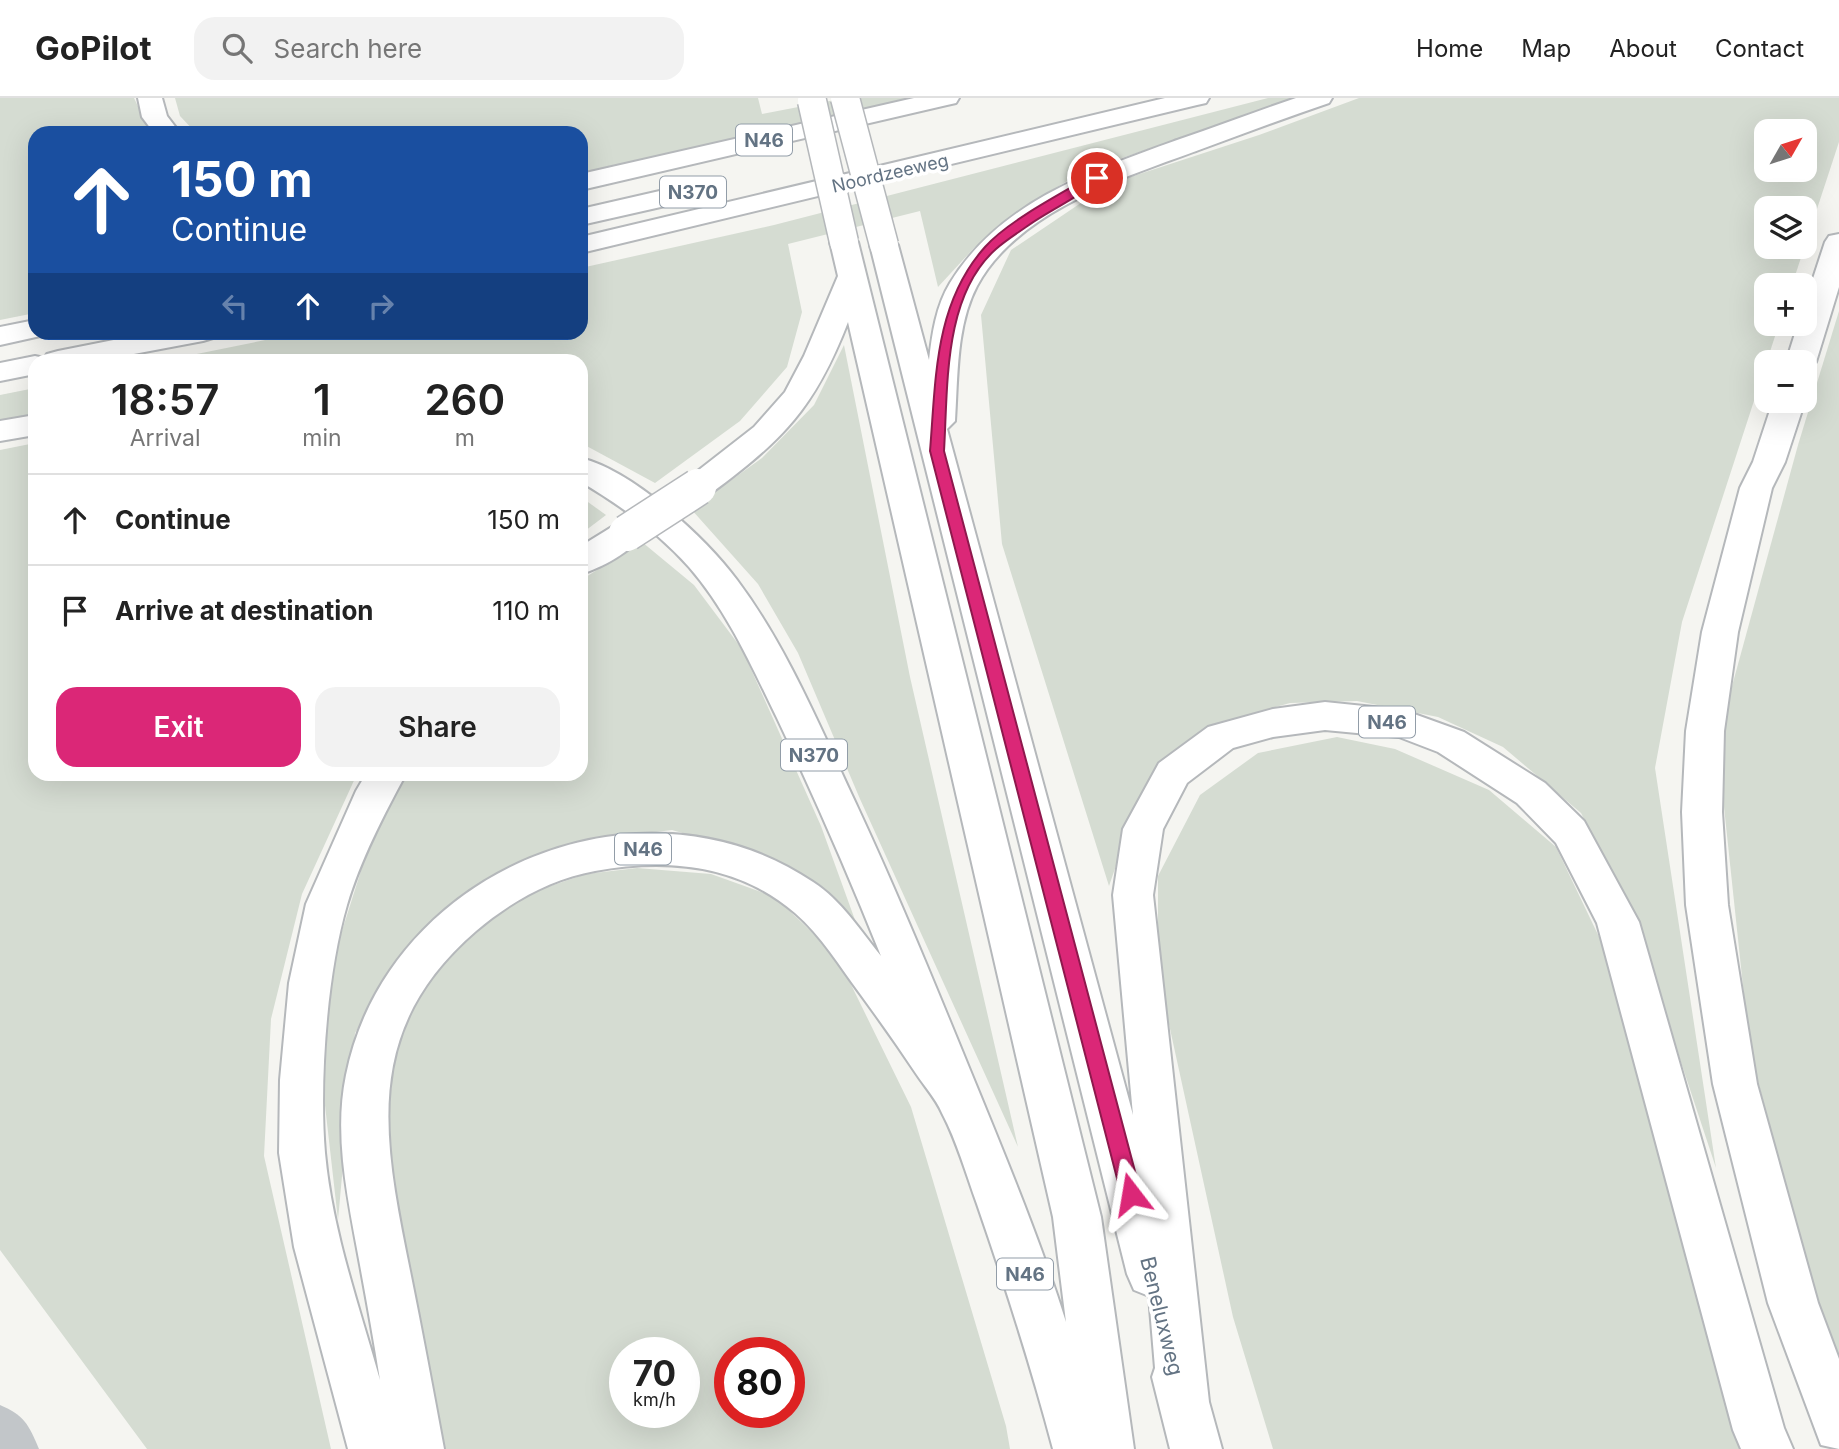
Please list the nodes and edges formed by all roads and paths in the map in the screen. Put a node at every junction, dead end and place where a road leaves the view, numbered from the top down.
1 (150, 98) edge
2 (845, 98) edge
3 (947, 98) edge
4 (1197, 98) edge
5 (1320, 98) edge
6 (812, 100) edge
7 (162, 126) edge
8 (888, 146) dead end
9 (768, 174) dead end
10 (588, 180) edge
11 (694, 191) dead end
12 (588, 215) edge
13 (1839, 242) edge
14 (588, 243) edge
15 (849, 267) junction
16 (28, 330) edge
17 (0, 336) edge
18 (161, 340) edge
19 (1805, 350) edge
20 (89, 354) edge
21 (28, 366) edge
22 (0, 372) edge
23 (1785, 413) edge
24 (28, 426) edge
25 (0, 431) edge
26 (937, 451) junction
27 (588, 473) edge
28 (588, 557) edge
29 (382, 781) edge
30 (961, 1102) junction
31 (1184, 1401) junction
32 (1839, 1427) edge
33 (0, 1431) edge
34 (13, 1449) edge
35 (374, 1449) edge
36 (418, 1449) edge
37 (1079, 1449) edge
38 (1108, 1449) edge
39 (1196, 1449) edge
40 (1767, 1449) edge

1 - 7 highway
2 - 26 highway, N46, bridge
3 - 10 highway, N46
4 - 14 highway, Noordzeeweg / N370
5 - 26 highway, N46
6 - 15 highway, N46, bridge
8 - 9 highway, Noordzeeweg
11 - 12 highway, N370
13 - 19 highway
15 - 28 highway, bridge
15 - 38 highway, N46
16 - 17 highway
18 - 20 highway
21 - 22 highway
23 - 32 highway
24 - 25 highway
26 - 31 highway, Beneluxweg / N46
27 - 30 highway, N370
29 - 35 highway
30 - 36 highway, N46
30 - 37 highway, N46
31 - 39 highway, Beneluxweg / N46
31 - 40 highway, N46
33 - 34 street

